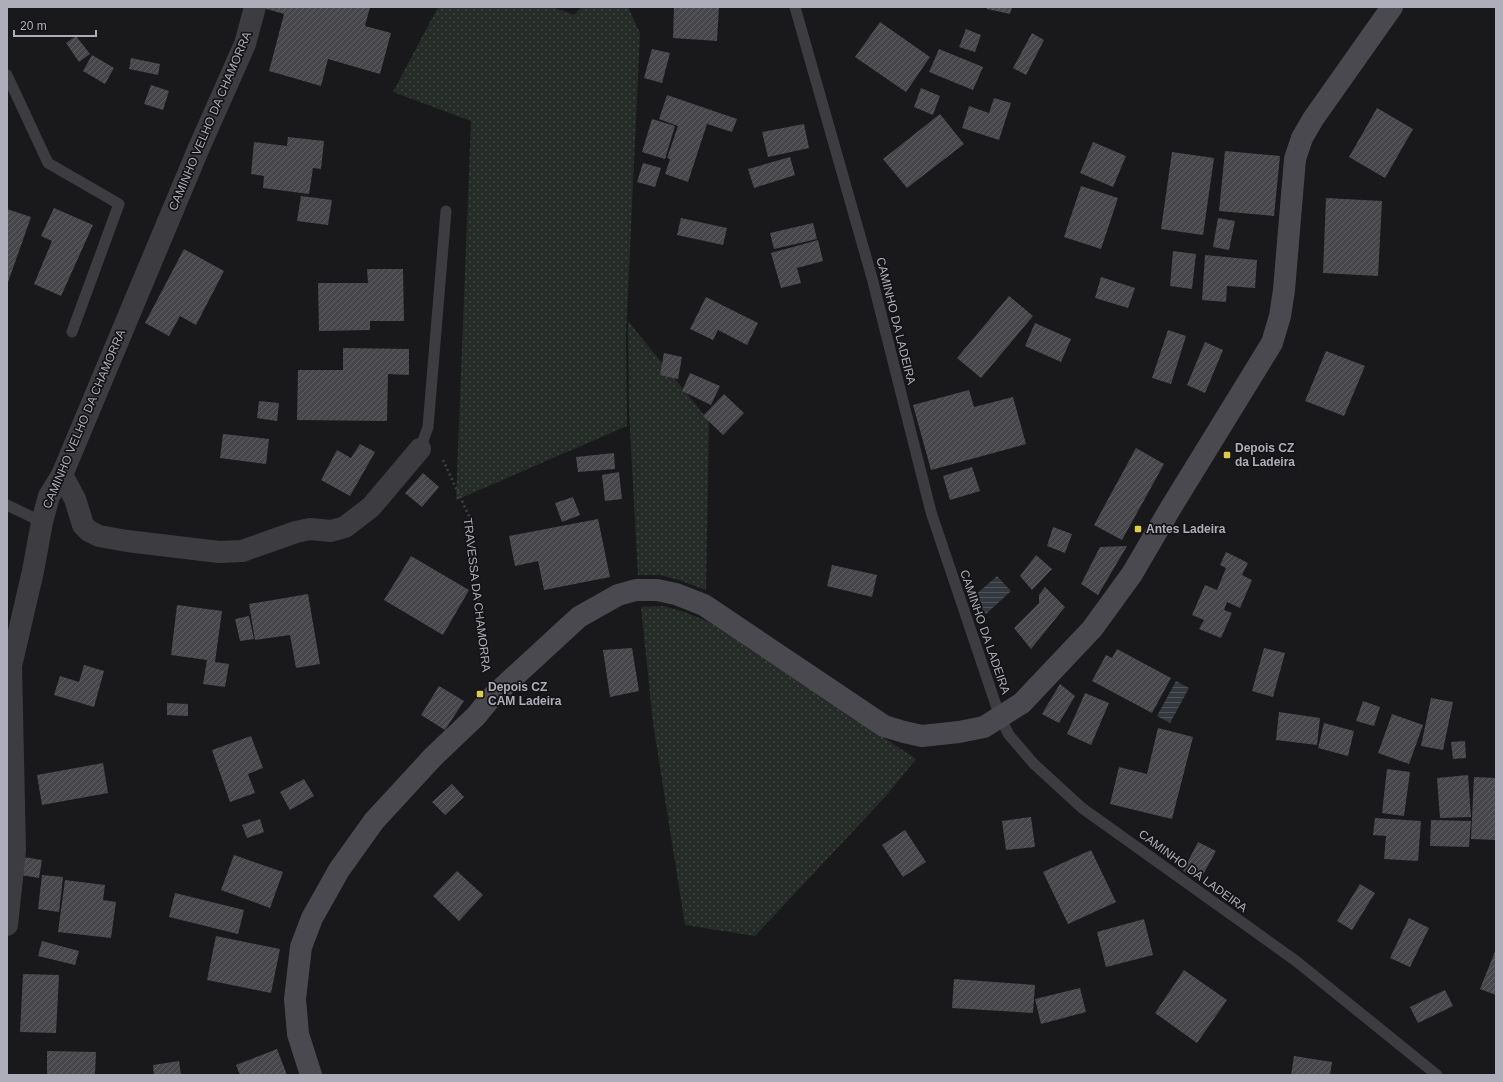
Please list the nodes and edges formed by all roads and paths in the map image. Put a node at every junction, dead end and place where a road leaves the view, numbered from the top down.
1 (255, 7) edge
2 (794, 7) edge
3 (1392, 7) edge
4 (7, 75) edge
5 (446, 211) dead end
6 (72, 332) dead end
7 (428, 426) junction
8 (420, 449) joint
9 (62, 475) junction
10 (7, 505) edge
11 (42, 522) junction
12 (490, 699) junction
13 (1000, 717) junction
14 (7, 925) edge
15 (310, 1075) edge
16 (1437, 1075) edge

1 - 9 street, CAMINHO VELHO DA CHAMORRA
2 - 13 lane, CAMINHO DA LADEIRA
3 - 13 main road
4 - 6 lane
5 - 7 lane
7 - 8 lane
7 - 12 path, TRAVESSA DA CHAMORRA
8 - 9 street
9 - 11 street, CAMINHO VELHO DA CHAMORRA
10 - 11 lane
11 - 14 street, CAMINHO VELHO DA CHAMORRA
12 - 13 main road
12 - 15 main road
13 - 16 lane, CAMINHO DA LADEIRA

